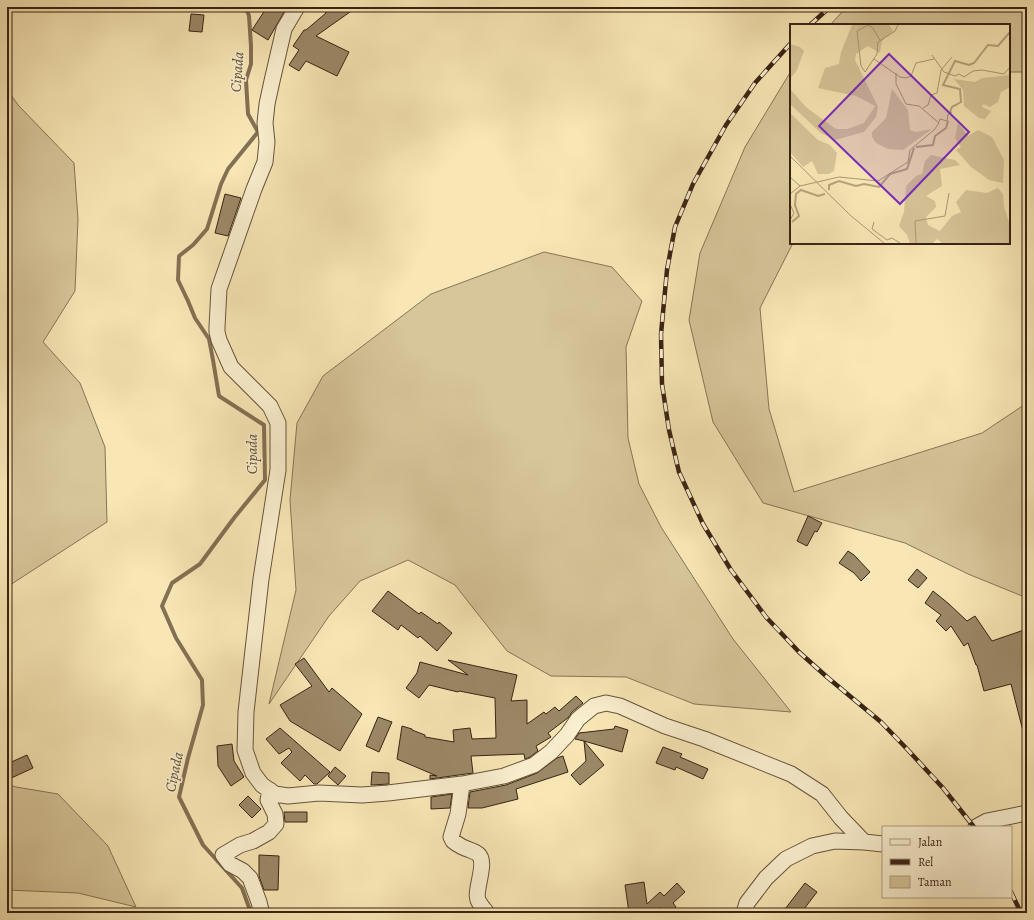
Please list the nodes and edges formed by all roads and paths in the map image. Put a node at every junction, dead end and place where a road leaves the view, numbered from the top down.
1 (297, 7) edge
2 (462, 784) junction
3 (270, 790) junction
4 (1027, 813) edge
5 (978, 826) edge
6 (864, 842) junction
7 (882, 844) edge
8 (259, 912) edge
9 (488, 913) edge
10 (744, 913) edge

1 - 3 street
2 - 3 street
2 - 6 street
2 - 9 street
3 - 8 street
4 - 5 street
6 - 7 street
6 - 10 street

